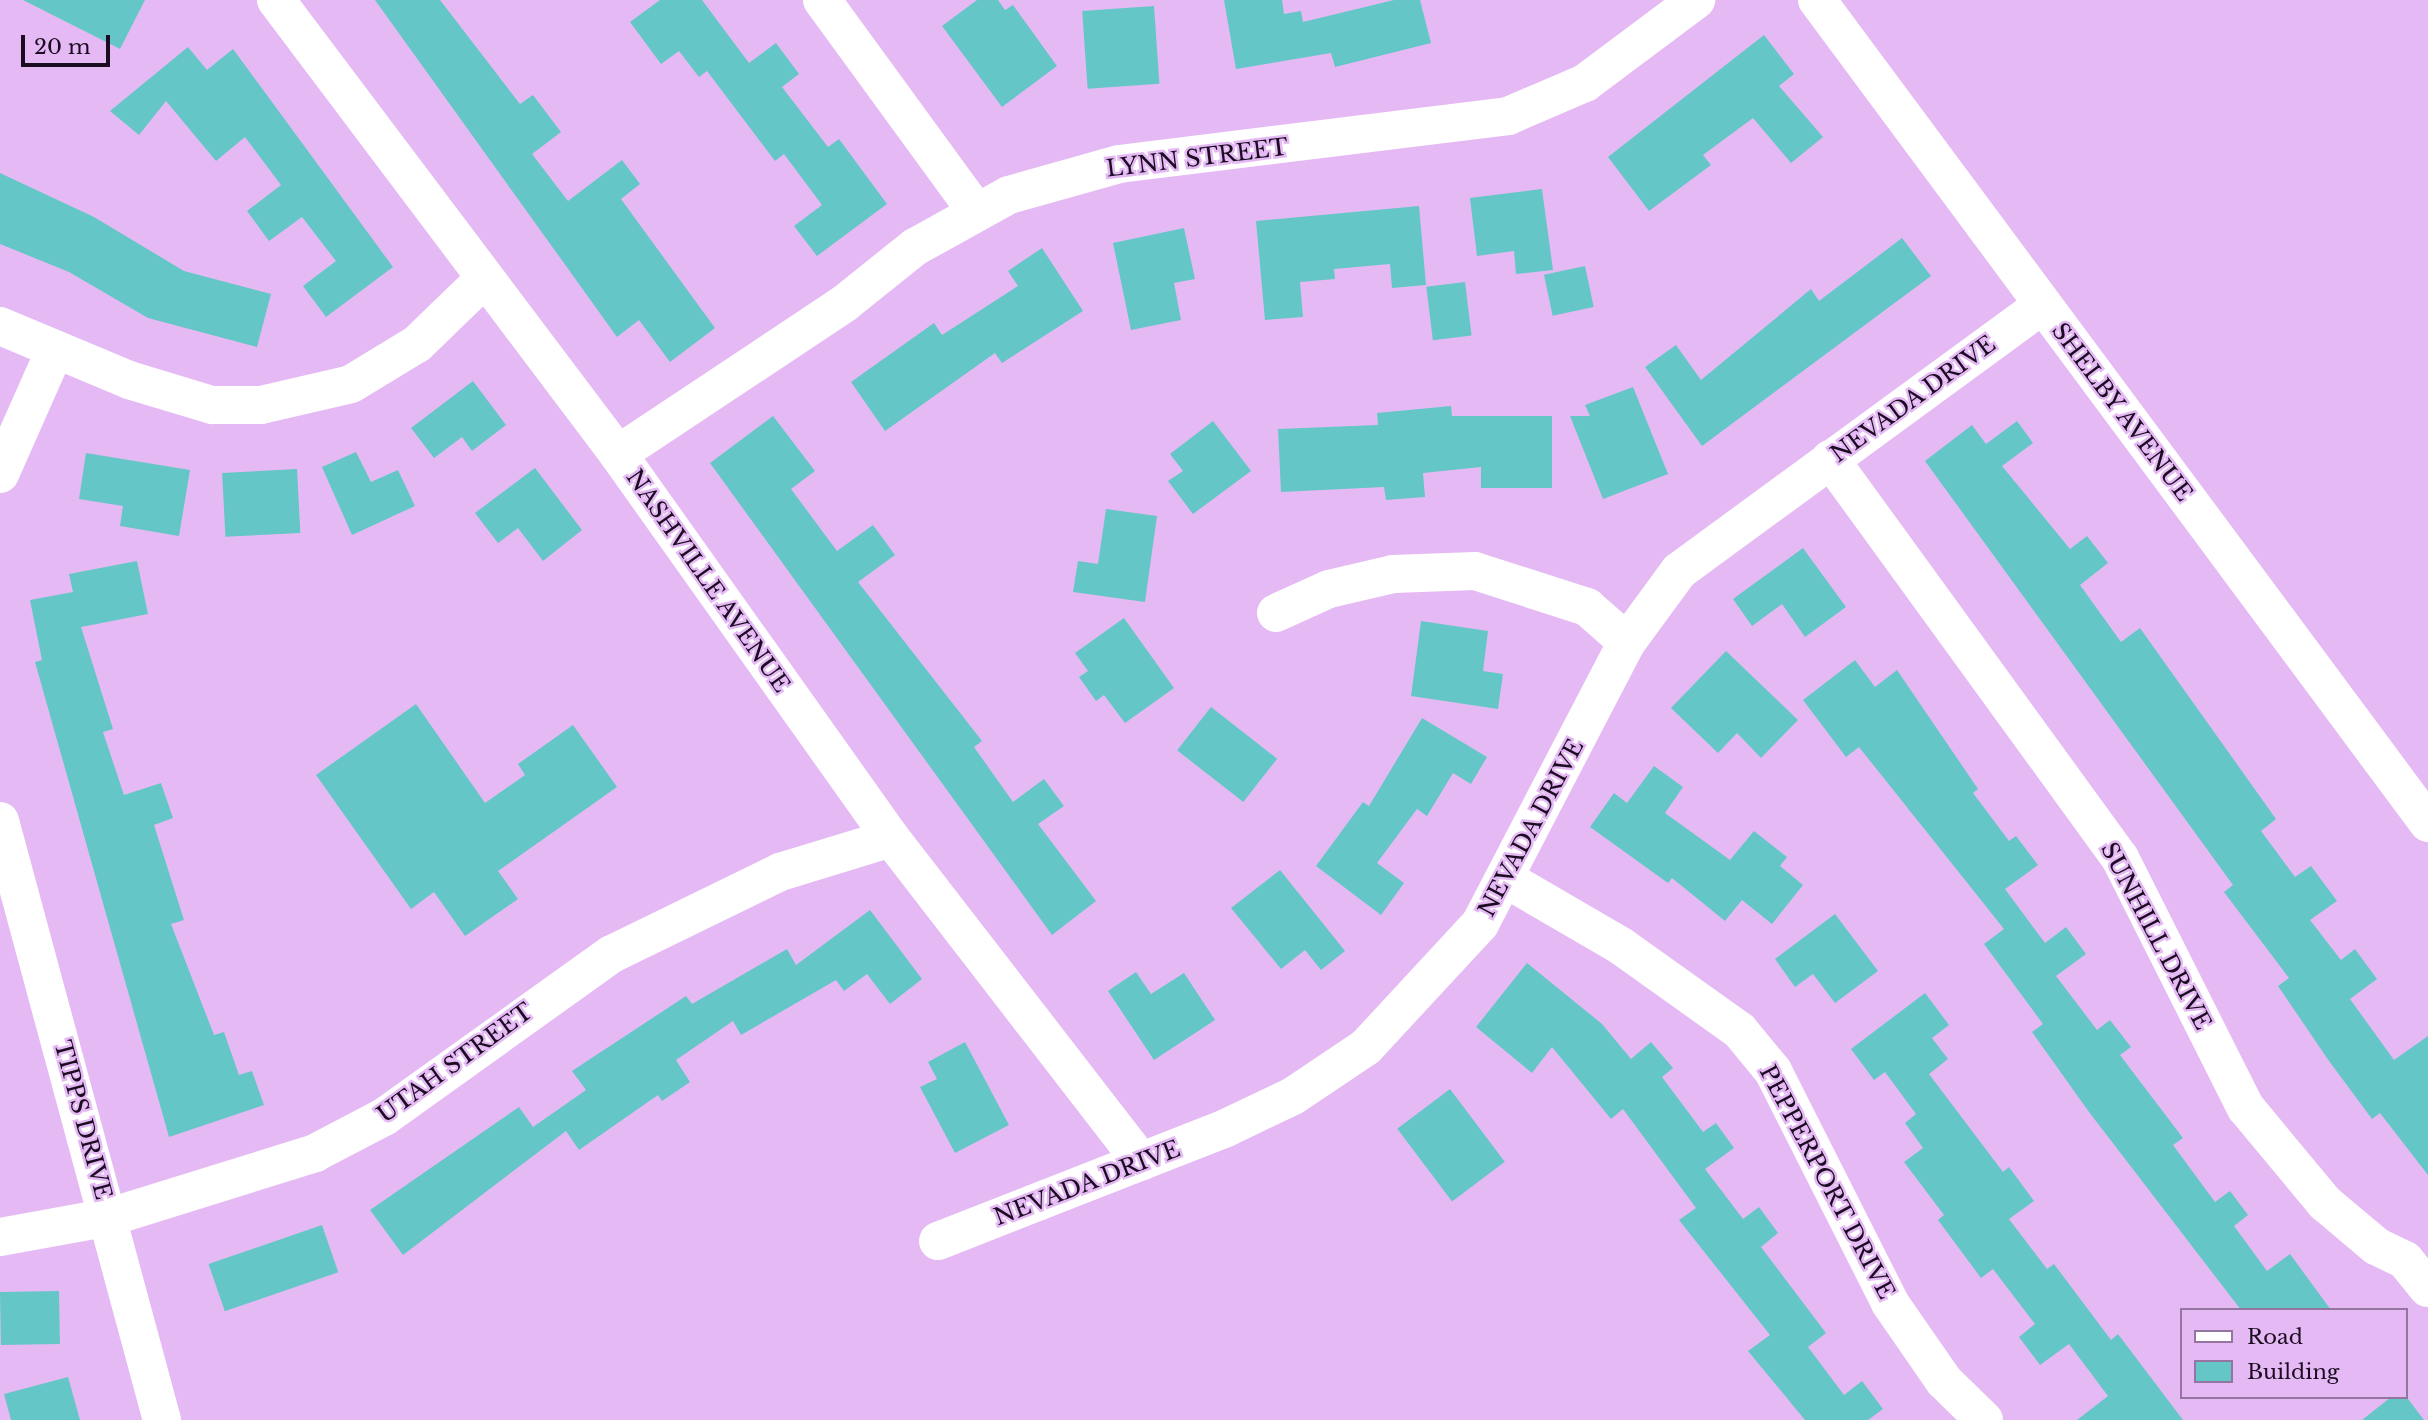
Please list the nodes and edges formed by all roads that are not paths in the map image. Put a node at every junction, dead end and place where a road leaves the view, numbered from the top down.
1 (276, 0) edge
2 (821, 0) edge
3 (1696, 0) edge
4 (1817, 0) edge
5 (975, 210) junction
6 (484, 279) junction
7 (2042, 304) junction
8 (0, 326) edge
9 (55, 349) junction
10 (618, 454) junction
11 (1830, 459) junction
12 (0, 474) edge
13 (1276, 613) dead end
14 (1627, 642) junction
15 (0, 821) edge
16 (2428, 823) edge
17 (891, 838) junction
18 (1506, 879) junction
19 (1141, 1162) junction
20 (110, 1217) junction
21 (0, 1237) edge
22 (938, 1241) dead end
23 (2428, 1288) edge
24 (163, 1420) edge
25 (1984, 1420) edge

1 - 6 street, NASHVILLE AVENUE
2 - 5 street
3 - 5 street, LYNN STREET
4 - 7 street, SHELBY AVENUE
5 - 10 street, LYNN STREET
6 - 9 street
6 - 10 street, NASHVILLE AVENUE
7 - 11 street, NEVADA DRIVE
7 - 16 street, SHELBY AVENUE
8 - 9 street
9 - 12 street
10 - 17 street, NASHVILLE AVENUE
11 - 14 street, NEVADA DRIVE
11 - 23 street, SUNHILL DRIVE
13 - 14 street
14 - 18 street, NEVADA DRIVE
15 - 20 street, TIPPS DRIVE
17 - 19 street, NASHVILLE AVENUE
17 - 20 street, UTAH STREET
18 - 19 street, NEVADA DRIVE
18 - 25 street, PEPPERPORT DRIVE
19 - 22 street, NEVADA DRIVE
20 - 21 street, UTAH STREET
20 - 24 street, TIPPS DRIVE

